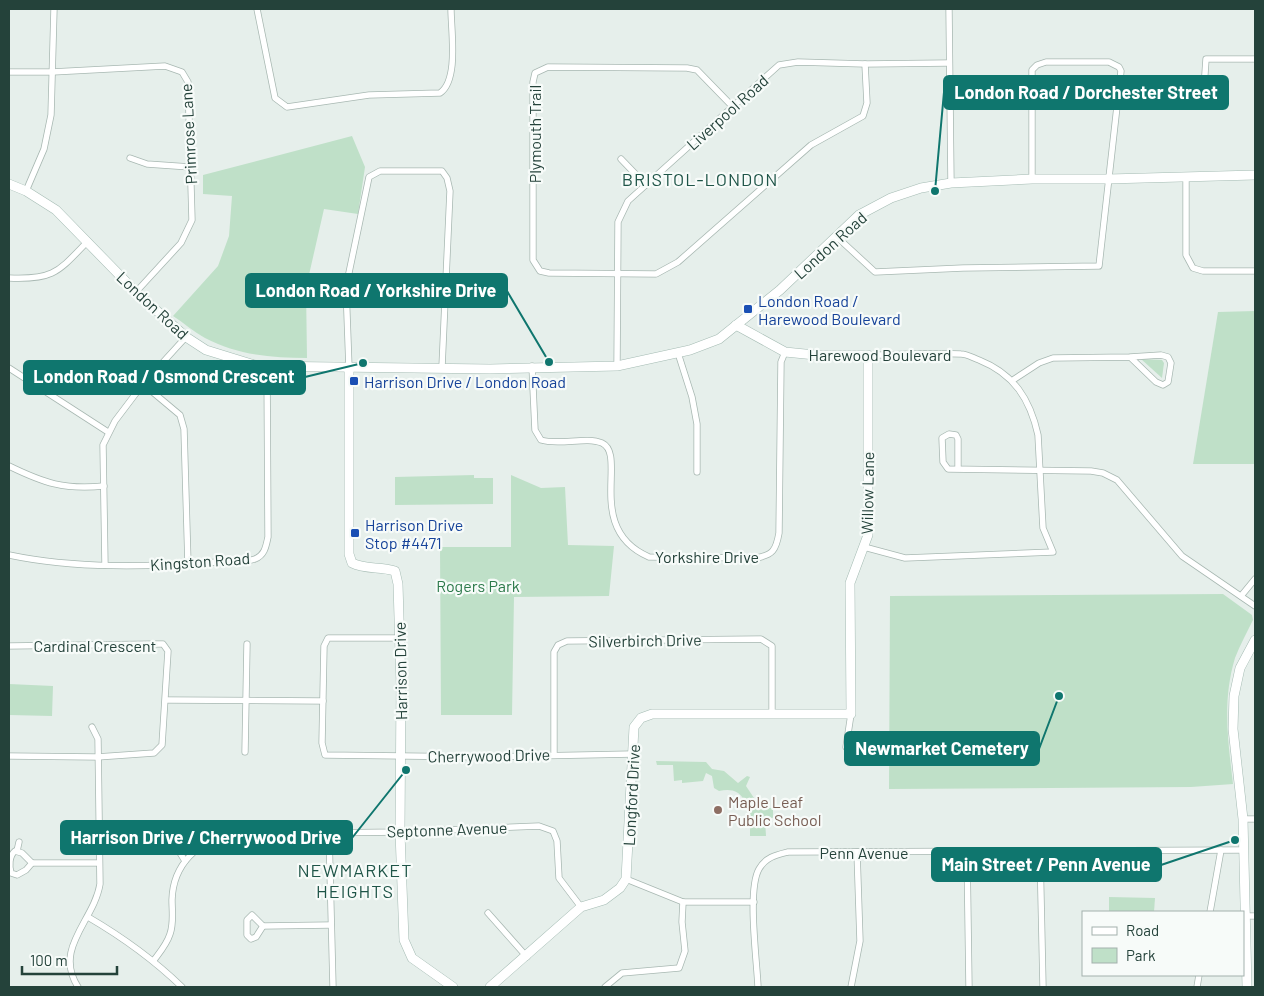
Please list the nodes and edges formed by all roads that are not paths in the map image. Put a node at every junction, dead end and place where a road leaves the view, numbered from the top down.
1 (54, 9) edge
2 (257, 9) edge
3 (451, 9) edge
4 (949, 9) edge
5 (1255, 59) edge
6 (949, 63) junction
7 (864, 64) junction
8 (9, 72) edge
9 (52, 72) junction
10 (1204, 88) dead end
11 (733, 107) junction
12 (130, 158) dead end
13 (621, 159) dead end
14 (190, 167) junction
15 (1255, 175) edge
16 (1186, 178) junction
17 (1032, 179) junction
18 (1108, 179) junction
19 (951, 183) junction
20 (9, 184) edge
21 (646, 185) junction
22 (26, 191) junction
23 (836, 237) junction
24 (88, 241) junction
25 (1255, 271) edge
26 (617, 273) junction
27 (9, 278) edge
28 (136, 292) junction
29 (736, 325) junction
30 (186, 338) junction
31 (785, 352) junction
32 (678, 353) junction
33 (868, 355) junction
34 (1130, 357) junction
35 (267, 366) junction
36 (532, 366) junction
37 (617, 366) junction
38 (9, 368) edge
39 (61, 368) dead end
40 (349, 368) junction
41 (442, 368) junction
42 (1013, 380) junction
43 (143, 384) junction
44 (45, 391) junction
45 (108, 432) junction
46 (9, 466) edge
47 (958, 469) junction
48 (697, 472) dead end
49 (1040, 472) junction
50 (104, 486) junction
51 (864, 547) junction
52 (9, 555) edge
53 (188, 564) junction
54 (105, 565) junction
55 (1255, 579) edge
56 (1241, 596) junction
57 (1255, 606) edge
58 (400, 638) junction
59 (1255, 640) edge
60 (247, 644) dead end
61 (9, 646) edge
62 (166, 700) junction
63 (246, 701) junction
64 (323, 701) junction
65 (772, 714) junction
66 (851, 714) junction
67 (92, 727) dead end
68 (846, 747) dead end
69 (245, 752) dead end
70 (554, 754) junction
71 (633, 754) junction
72 (9, 756) edge
73 (400, 756) junction
74 (97, 757) junction
75 (1255, 819) edge
76 (1243, 820) junction
77 (329, 832) junction
78 (400, 832) junction
79 (18, 842) dead end
80 (199, 846) junction
81 (1222, 850) junction
82 (1244, 850) junction
83 (17, 851) junction
84 (966, 851) junction
85 (1040, 851) junction
86 (857, 852) junction
87 (185, 861) junction
88 (99, 862) junction
89 (32, 863) junction
90 (626, 879) junction
91 (683, 902) junction
92 (754, 902) junction
93 (581, 907) junction
94 (1210, 911) edge
95 (488, 914) dead end
96 (1251, 916) edge
97 (88, 917) junction
98 (330, 925) junction
99 (263, 926) junction
100 (527, 957) junction
101 (154, 960) junction
102 (78, 987) edge
103 (182, 987) edge
104 (333, 987) edge
105 (453, 987) edge
106 (490, 987) edge
107 (604, 987) edge
108 (758, 987) edge
109 (850, 987) edge
110 (969, 987) edge
111 (1043, 987) edge
112 (1247, 987) edge

1 - 9 street
2 - 3 street
4 - 6 street
5 - 10 street
6 - 7 street, Liverpool Road
6 - 19 street
7 - 11 street, Liverpool Road
7 - 26 street
8 - 9 street, Primrose Lane
9 - 14 street, Primrose Lane
9 - 22 street
11 - 21 street, Liverpool Road
11 - 26 street, Plymouth Trail
12 - 14 street
13 - 21 street
14 - 28 street, Primrose Lane
15 - 16 street, London Road
16 - 18 street, London Road
16 - 25 street
17 - 18 street, London Road
17 - 18 street
17 - 19 street, London Road
18 - 23 street
19 - 23 street, London Road
20 - 22 street, London Road
21 - 26 street, Liverpool Road
22 - 24 street, London Road
23 - 29 street, London Road
24 - 27 street
24 - 28 street, London Road
26 - 37 street, Liverpool Road
28 - 30 street, London Road
29 - 31 street, Harewood Boulevard
29 - 32 street, London Road
30 - 35 street, London Road
30 - 43 street
31 - 33 street, Harewood Boulevard
31 - 36 street, Yorkshire Drive
32 - 37 street, London Road
32 - 48 street
33 - 42 street, Harewood Boulevard
33 - 51 street, Willow Lane
34 - 34 street
34 - 42 street
35 - 40 street, London Road
35 - 53 street, Kingston Road
36 - 37 street, London Road
36 - 41 street, London Road
38 - 44 street
39 - 44 street
40 - 41 street, London Road
40 - 41 street
40 - 58 street, Harrison Drive
42 - 49 street, Harewood Boulevard
43 - 45 street
43 - 53 street
44 - 45 street
45 - 50 street
46 - 50 street
47 - 47 street
47 - 49 street
49 - 51 street, Harewood Boulevard
49 - 56 street
50 - 54 street
51 - 66 street, Willow Lane
52 - 54 street, Kingston Road
53 - 54 street, Kingston Road
55 - 56 street
56 - 57 street
58 - 64 street, Cherrywood Drive
58 - 73 street, Harrison Drive
59 - 76 street
60 - 63 street
61 - 62 street, Cardinal Crescent
62 - 63 street
62 - 74 street, Cardinal Crescent
63 - 64 street
63 - 69 street
64 - 73 street, Cherrywood Drive
65 - 66 street, Longford Drive
65 - 70 street, Silverbirch Drive
65 - 71 street, Longford Drive
66 - 68 street, Willow Lane
67 - 74 street
70 - 71 street, Cherrywood Drive
70 - 73 street, Cherrywood Drive
71 - 90 street, Longford Drive
72 - 74 street, Cardinal Crescent
73 - 78 street, Harrison Drive
74 - 88 street
75 - 76 street
76 - 82 street
77 - 78 street, Septonne Avenue
77 - 80 street, Septonne Avenue
77 - 98 street
78 - 93 street, Septonne Avenue
78 - 105 street, Harrison Drive
79 - 83 street
80 - 87 street, Septonne Avenue
80 - 87 street
81 - 82 street, Penn Avenue
81 - 85 street, Penn Avenue
81 - 94 street
82 - 96 street
83 - 89 street
83 - 89 street
84 - 85 street, Penn Avenue
84 - 86 street, Penn Avenue
84 - 110 street
85 - 111 street
86 - 92 street, Penn Avenue
86 - 109 street
87 - 101 street, Septonne Avenue
88 - 89 street
88 - 97 street
90 - 91 street
90 - 93 street
91 - 92 street
91 - 107 street
92 - 108 street, Penn Avenue
93 - 100 street
95 - 100 street
96 - 112 street
97 - 101 street
97 - 102 street
98 - 99 street
98 - 104 street
99 - 99 street
100 - 106 street
101 - 103 street

